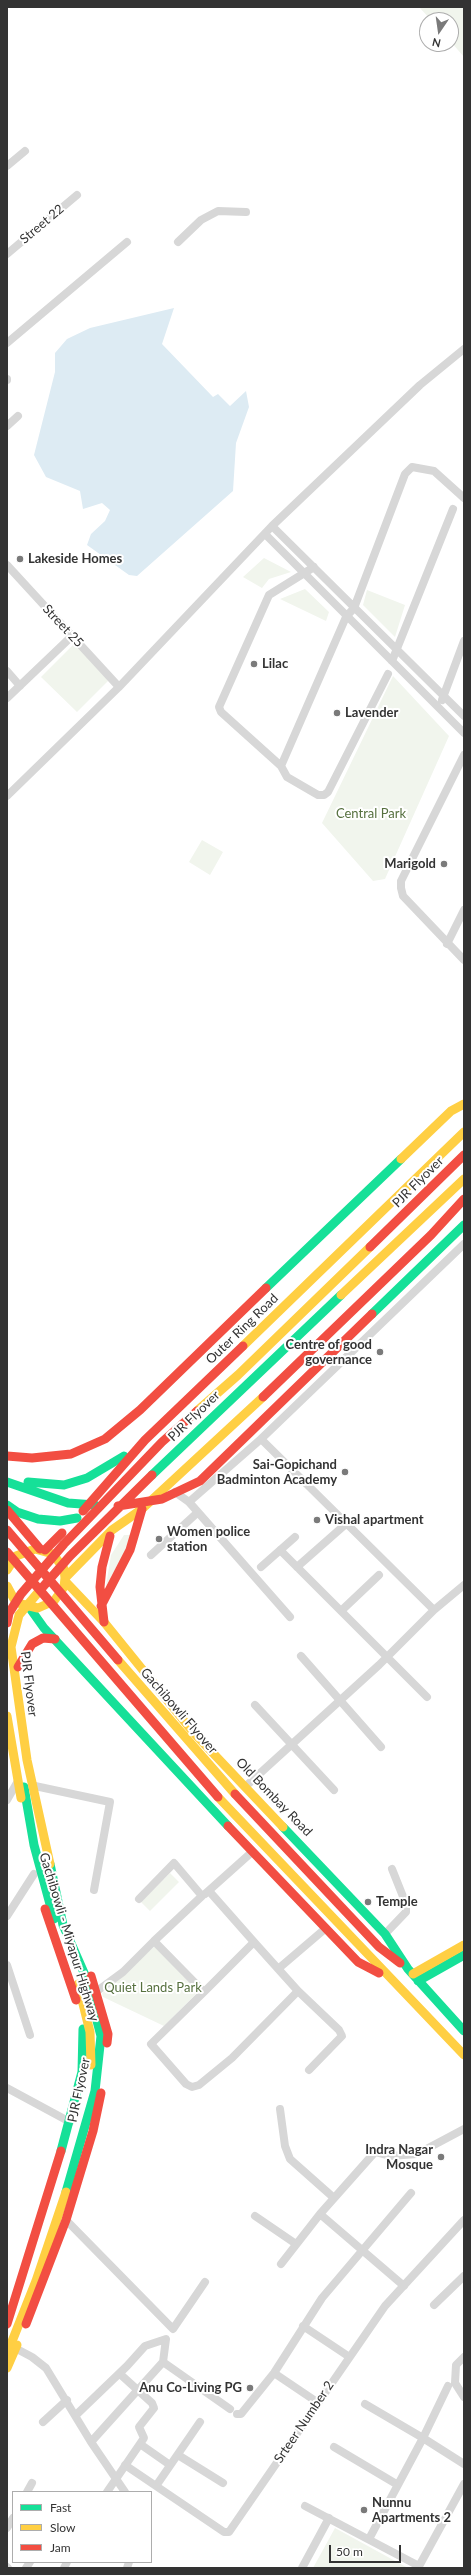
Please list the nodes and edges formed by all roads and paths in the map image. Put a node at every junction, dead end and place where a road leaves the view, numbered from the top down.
1 (25, 151) dead end
2 (7, 166) edge
3 (77, 195) dead end
4 (246, 212) dead end
5 (127, 242) dead end
6 (178, 242) dead end
7 (7, 254) edge
8 (7, 343) edge
9 (464, 349) edge
10 (18, 416) dead end
11 (7, 426) edge
12 (464, 498) edge
13 (453, 509) dead end
14 (272, 526) junction
15 (265, 534) junction
16 (7, 565) edge
17 (314, 567) junction
18 (306, 573) junction
19 (354, 608) junction
20 (346, 617) junction
21 (72, 636) junction
22 (464, 641) edge
23 (398, 650) junction
24 (392, 661) junction
25 (7, 671) edge
26 (388, 674) dead end
27 (20, 686) junction
28 (119, 687) junction
29 (444, 696) junction
30 (7, 698) edge
31 (438, 708) junction
32 (464, 716) edge
33 (464, 733) edge
34 (464, 755) edge
35 (281, 766) junction
36 (7, 796) edge
37 (464, 910) edge
38 (447, 944) junction
39 (464, 960) edge
40 (464, 1104) edge
41 (464, 1132) edge
42 (464, 1155) edge
43 (464, 1179) edge
44 (464, 1199) edge
45 (464, 1225) edge
46 (464, 1244) edge
47 (261, 1439) junction
48 (145, 1440) junction
49 (7, 1456) edge
50 (7, 1476) edge
51 (7, 1482) edge
52 (166, 1485) junction
53 (189, 1502) junction
54 (7, 1505) edge
55 (142, 1509) junction
56 (7, 1510) edge
57 (197, 1513) junction
58 (77, 1518) junction
59 (347, 1523) junction
60 (7, 1530) edge
61 (112, 1530) junction
62 (295, 1536) dead end
63 (42, 1550) junction
64 (280, 1550) junction
65 (7, 1552) edge
66 (151, 1555) dead end
67 (261, 1567) dead end
68 (297, 1567) junction
69 (7, 1570) edge
70 (379, 1575) dead end
71 (65, 1580) junction
72 (464, 1585) edge
73 (7, 1586) edge
74 (28, 1607) junction
75 (100, 1607) junction
76 (434, 1610) junction
77 (341, 1611) junction
78 (290, 1617) dead end
79 (104, 1622) junction
80 (7, 1623) edge
81 (55, 1639) junction
82 (301, 1656) dead end
83 (387, 1657) junction
84 (18, 1667) junction
85 (7, 1683) edge
86 (152, 1685) junction
87 (427, 1697) dead end
88 (340, 1700) junction
89 (255, 1705) dead end
90 (124, 1713) junction
91 (7, 1716) edge
92 (9, 1737) edge
93 (291, 1743) junction
94 (381, 1747) dead end
95 (18, 1781) junction
96 (35, 1786) junction
97 (246, 1786) junction
98 (334, 1790) dead end
99 (7, 1800) edge
100 (252, 1852) junction
101 (392, 1869) dead end
102 (34, 1874) junction
103 (94, 1890) dead end
104 (206, 1893) junction
105 (139, 1899) dead end
106 (7, 1916) edge
107 (326, 1928) junction
108 (385, 1934) junction
109 (154, 1941) junction
110 (254, 1942) junction
111 (464, 1945) edge
112 (459, 1955) edge
113 (7, 1965) edge
114 (278, 1969) junction
115 (413, 1975) junction
116 (388, 1977) junction
117 (298, 1991) junction
118 (97, 1992) junction
119 (204, 1992) junction
120 (77, 2001) junction
121 (464, 2031) edge
122 (30, 2035) dead end
123 (464, 2055) edge
124 (309, 2070) dead end
125 (7, 2088) edge
126 (280, 2109) dead end
127 (70, 2122) junction
128 (464, 2129) edge
129 (411, 2193) dead end
130 (334, 2198) junction
131 (320, 2214) junction
132 (255, 2216) dead end
133 (66, 2220) junction
134 (464, 2220) edge
135 (296, 2244) junction
136 (361, 2250) junction
137 (281, 2264) dead end
138 (464, 2276) edge
139 (204, 2282) dead end
140 (404, 2286) junction
141 (434, 2305) dead end
142 (10, 2308) edge
143 (7, 2324) edge
144 (303, 2326) junction
145 (173, 2329) junction
146 (166, 2339) junction
147 (7, 2341) edge
148 (16, 2348) junction
149 (7, 2354) edge
150 (348, 2356) junction
151 (464, 2357) edge
152 (163, 2362) junction
153 (7, 2368) edge
154 (120, 2374) junction
155 (274, 2374) junction
156 (448, 2386) dead end
157 (138, 2390) junction
158 (464, 2397) edge
159 (67, 2400) junction
160 (317, 2402) junction
161 (365, 2404) dead end
162 (230, 2409) dead end
163 (238, 2414) dead end
164 (76, 2415) junction
165 (43, 2422) dead end
166 (200, 2422) dead end
167 (423, 2438) junction
168 (91, 2442) junction
169 (140, 2444) junction
170 (334, 2447) dead end
171 (178, 2454) junction
172 (464, 2464) edge
173 (124, 2465) junction
174 (170, 2465) junction
175 (116, 2478) junction
176 (32, 2483) dead end
177 (223, 2483) dead end
178 (464, 2484) edge
179 (398, 2485) junction
180 (156, 2486) junction
181 (28, 2491) edge
182 (107, 2491) edge
183 (124, 2491) edge
184 (305, 2506) dead end
185 (329, 2518) junction
186 (369, 2539) junction
187 (419, 2567) edge
188 (302, 2568) edge

1 - 2 street
3 - 7 street, Street 22
4 - 6 street
5 - 8 street
9 - 14 street
10 - 11 street
12 - 19 street
13 - 23 street
14 - 15 street
14 - 17 street
15 - 18 street
15 - 28 street
16 - 21 street, Street 25
17 - 18 street
17 - 19 street
18 - 20 street
18 - 35 street
19 - 20 street
19 - 23 street
20 - 24 street
20 - 35 street
21 - 27 street
21 - 28 street, Street 25
22 - 29 street
23 - 24 street
23 - 29 street
24 - 31 street
25 - 27 street
26 - 35 street
27 - 30 street
28 - 36 street
29 - 31 street
29 - 32 street
31 - 33 street
34 - 38 street
37 - 38 street
38 - 39 street
40 - 49 main road
41 - 48 main road, Outer Ring Road
42 - 80 main road, PJR Flyover
43 - 149 main road, PJR Flyover
44 - 52 main road
45 - 51 main road
46 - 47 street
47 - 53 street
47 - 59 street
48 - 50 main road
48 - 58 main road, Outer Ring Road
52 - 53 street
52 - 55 main road
53 - 57 street
54 - 58 main road
55 - 61 main road
55 - 75 main road
56 - 63 main road
57 - 66 street
57 - 78 street
58 - 63 main road, Outer Ring Road
59 - 68 street
59 - 76 street
60 - 115 main road, Gachibowli Flyover
61 - 71 main road
61 - 75 main road
62 - 64 street
63 - 69 main road
63 - 71 main road
64 - 67 street
64 - 68 street
65 - 116 main road
68 - 77 street
70 - 77 street
71 - 74 main road
71 - 79 main road, Old Bombay Road
72 - 76 street
73 - 74 main road
74 - 81 main road
74 - 84 main road, Gachibowli - Miyapur Highway
75 - 79 main road
76 - 83 street
77 - 83 street
79 - 86 main road, Old Bombay Road
81 - 84 main road
81 - 90 main road
82 - 88 street
83 - 87 street
83 - 88 street
84 - 96 main road, Gachibowli - Miyapur Highway
85 - 147 main road, PJR Flyover
86 - 90 main road
86 - 97 main road, Old Bombay Road
88 - 93 street
88 - 94 street
89 - 93 street
90 - 100 main road
91 - 92 main road, Gachibowli - Miyapur Highway
92 - 95 main road, Gachibowli - Miyapur Highway
93 - 97 street
93 - 98 street
95 - 99 street
95 - 102 main road, Gachibowli - Miyapur Highway
96 - 103 street
96 - 118 main road, Gachibowli - Miyapur Highway
97 - 108 main road, Old Bombay Road
100 - 104 street
100 - 107 main road
101 - 108 street
102 - 106 street
102 - 120 main road, Gachibowli - Miyapur Highway
104 - 105 street
104 - 109 street
104 - 110 street
107 - 114 street
107 - 116 main road
108 - 115 main road, Old Bombay Road
109 - 118 street
109 - 119 street
110 - 114 street
110 - 119 street
111 - 112 main road
112 - 115 main road
113 - 122 street
114 - 117 street
115 - 121 main road, Old Bombay Road
116 - 123 main road
117 - 119 street
117 - 124 street
118 - 120 street
118 - 133 main road, Gachibowli - Miyapur Highway
120 - 127 main road, Gachibowli - Miyapur Highway
125 - 127 street
126 - 130 street
127 - 142 main road, Gachibowli - Miyapur Highway
128 - 130 street
129 - 136 street
130 - 131 street
131 - 135 street
131 - 136 street
132 - 135 street
133 - 145 street
133 - 148 main road, Gachibowli - Miyapur Highway
134 - 140 street, Srteer Number 2
135 - 137 street
136 - 140 street
136 - 144 street
138 - 141 street
139 - 145 street
140 - 150 street, Srteer Number 2
142 - 143 main road, Gachibowli - Miyapur Highway
144 - 150 street
144 - 155 street
145 - 146 street
146 - 152 street
146 - 154 street
148 - 153 main road, Gachibowli - Miyapur Highway
148 - 159 street
150 - 160 street, Srteer Number 2
151 - 158 street
152 - 157 street
152 - 162 street
154 - 157 street
154 - 164 street
155 - 160 street
155 - 163 street
156 - 167 street
157 - 168 street
157 - 169 street
159 - 164 street
159 - 165 street
160 - 180 street, Srteer Number 2
161 - 167 street
164 - 168 street
166 - 171 street
167 - 172 street
167 - 179 street
168 - 175 street
169 - 173 street
169 - 174 street
170 - 179 street
171 - 174 street
171 - 177 street
173 - 175 street
173 - 180 street, Srteer Number 2
174 - 180 street
175 - 182 street
175 - 183 street
176 - 181 street
178 - 187 street
179 - 186 street
184 - 185 street
185 - 186 street
185 - 188 street
186 - 187 street

